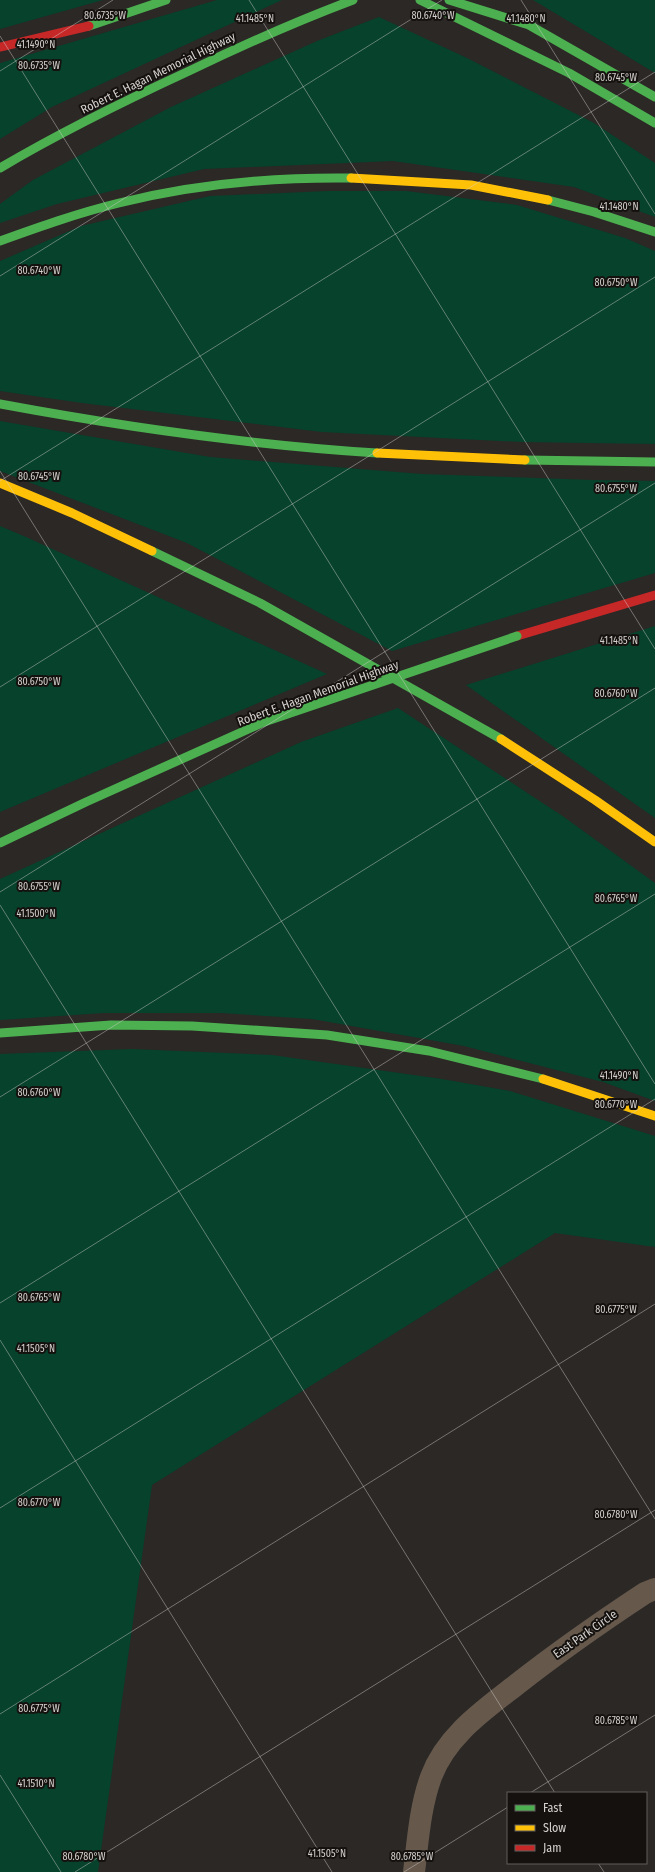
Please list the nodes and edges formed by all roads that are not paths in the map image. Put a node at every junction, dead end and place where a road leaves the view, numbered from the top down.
1 (166, 0) edge
2 (353, 0) edge
3 (420, 0) edge
4 (449, 0) edge
5 (0, 47) edge
6 (655, 97) edge
7 (655, 123) edge
8 (0, 168) edge
9 (655, 232) edge
10 (0, 241) edge
11 (0, 404) edge
12 (655, 462) edge
13 (0, 483) edge
14 (655, 596) edge
15 (655, 842) edge
16 (0, 843) edge
17 (0, 1033) edge
18 (655, 1116) edge
19 (655, 1589) edge
20 (414, 1872) edge

1 - 5 highway
2 - 8 highway, Robert E. Hagan Memorial Highway
3 - 7 highway
4 - 6 highway
9 - 10 highway
11 - 12 highway
13 - 15 highway
14 - 16 highway, Robert E. Hagan Memorial Highway, bridge
17 - 18 highway
19 - 20 street, East Park Circle

